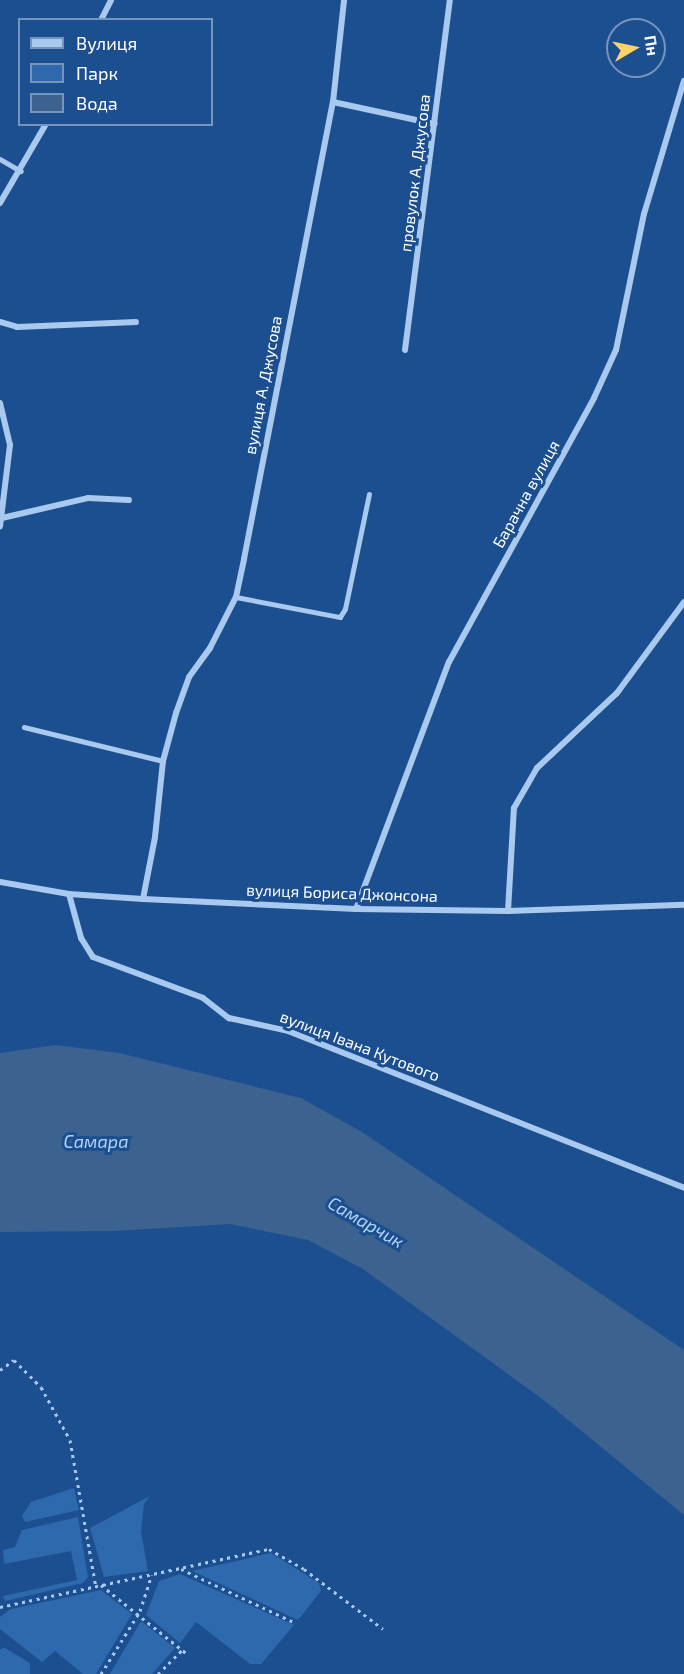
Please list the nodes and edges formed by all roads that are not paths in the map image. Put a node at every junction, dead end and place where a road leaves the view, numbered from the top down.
1 (111, 0) edge
2 (344, 0) edge
3 (450, 0) edge
4 (102, 18) edge
5 (684, 81) edge
6 (333, 102) junction
7 (435, 124) junction
8 (45, 126) edge
9 (0, 159) edge
10 (21, 171) junction
11 (0, 203) edge
12 (0, 322) edge
13 (136, 322) dead end
14 (405, 350) dead end
15 (0, 403) edge
16 (369, 494) dead end
17 (129, 500) dead end
18 (2, 518) junction
19 (0, 526) edge
20 (236, 597) junction
21 (684, 602) edge
22 (24, 727) dead end
23 (163, 761) junction
24 (0, 882) edge
25 (69, 894) junction
26 (143, 899) junction
27 (684, 905) edge
28 (356, 909) junction
29 (508, 911) junction
30 (684, 1188) edge

1 - 4 street
2 - 6 street, вулиця А. Джусова
3 - 7 street, провулок А. Джусова
5 - 28 street, Барачна вулиця
6 - 7 street
6 - 20 street, вулиця А. Джусова
7 - 14 street, провулок А. Джусова
8 - 10 street
9 - 10 lane
10 - 11 street
12 - 13 street
15 - 18 street
16 - 20 lane
17 - 18 street
18 - 19 street
20 - 23 street, вулиця А. Джусова
21 - 29 street
22 - 23 lane
23 - 26 street, вулиця А. Джусова
24 - 25 street, вулиця Бориса Джонсона
25 - 26 street, вулиця Бориса Джонсона
25 - 30 street, вулиця Івана Кутового
26 - 28 street, вулиця Бориса Джонсона
27 - 29 street, вулиця Бориса Джонсона
28 - 29 street, вулиця Бориса Джонсона

